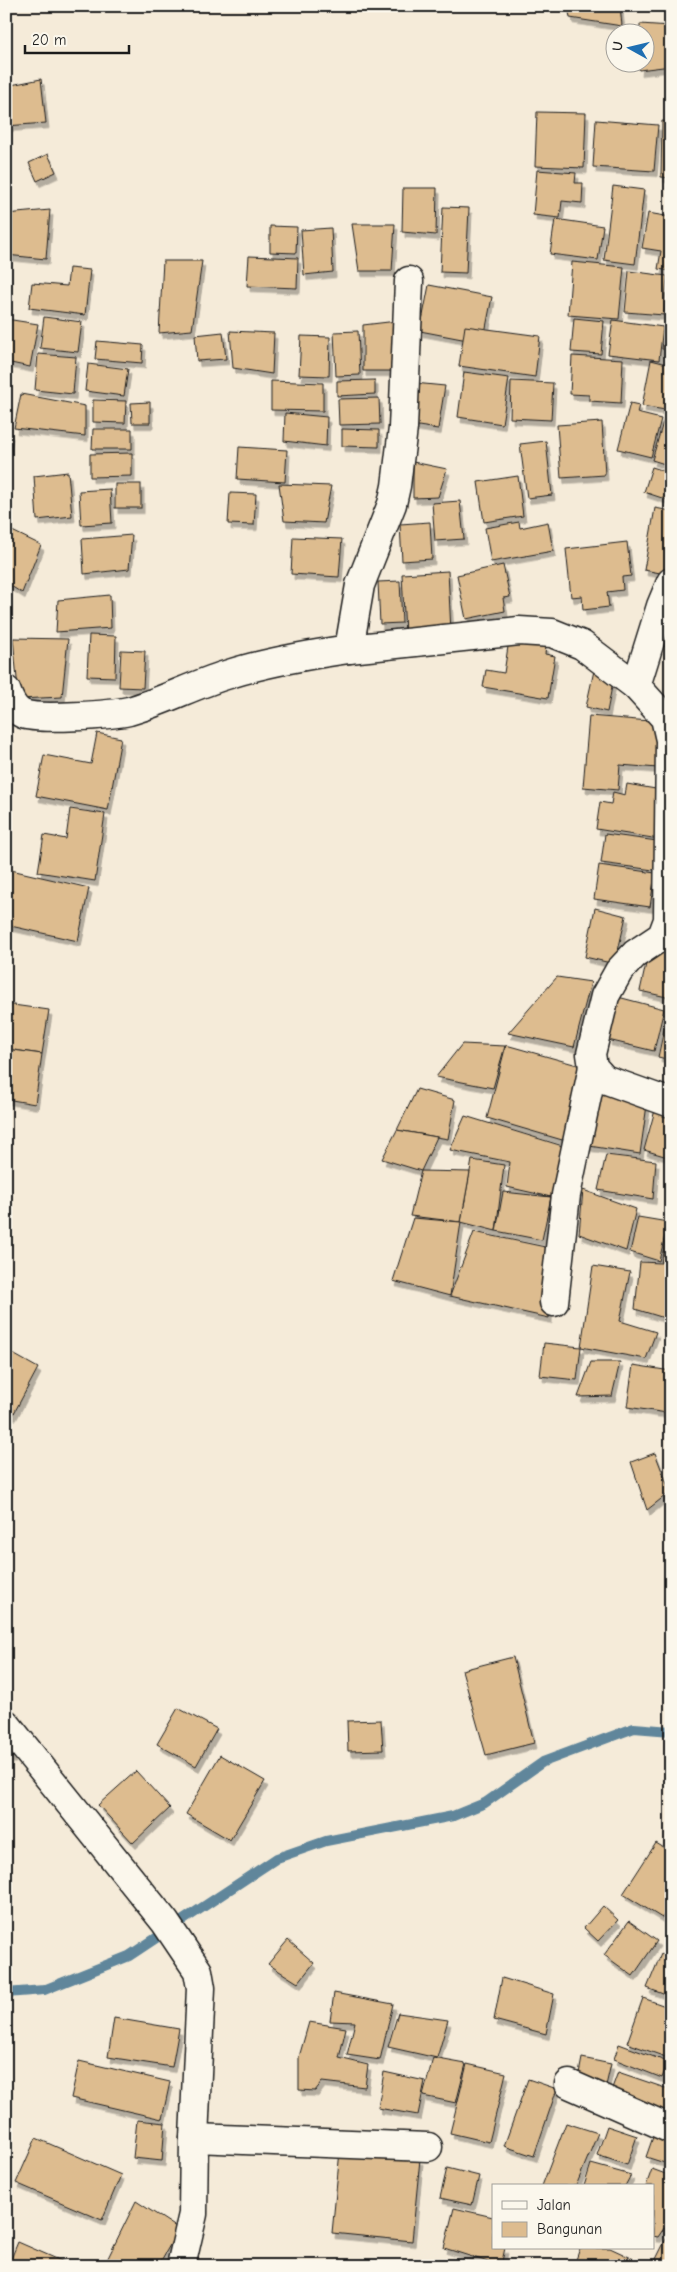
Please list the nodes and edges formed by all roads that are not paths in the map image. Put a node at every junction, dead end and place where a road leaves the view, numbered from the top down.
1 (409, 281) dead end
2 (671, 582) edge
3 (349, 649) junction
4 (636, 686) junction
5 (6, 690) edge
6 (593, 1068) junction
7 (671, 1103) edge
8 (554, 1302) dead end
9 (6, 1724) edge
10 (569, 2084) dead end
11 (671, 2129) edge
12 (194, 2138) junction
13 (428, 2147) dead end
14 (181, 2266) edge

1 - 3 street
2 - 4 street
3 - 4 street
3 - 5 street
4 - 6 street
6 - 7 street
6 - 8 street
9 - 12 street
10 - 11 street
12 - 13 street
12 - 14 street

